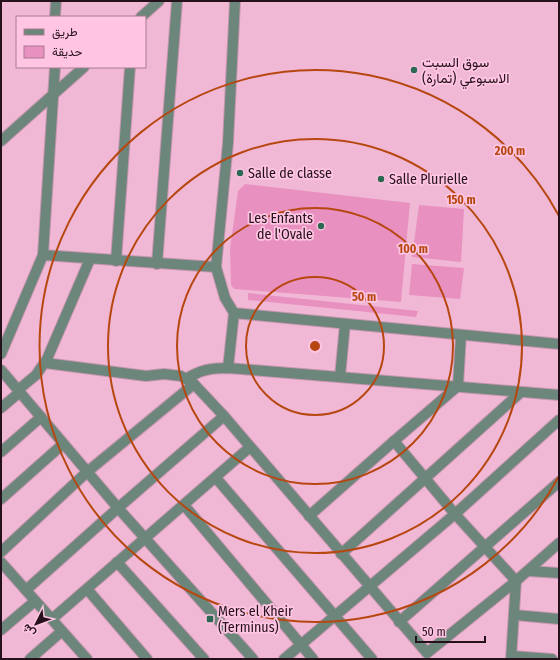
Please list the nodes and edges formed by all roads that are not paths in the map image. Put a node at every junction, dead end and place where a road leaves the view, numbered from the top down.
1 (56, 1) edge
2 (159, 1) edge
3 (177, 1) edge
4 (235, 1) edge
5 (55, 16) edge
6 (142, 16) edge
7 (54, 68) edge
8 (83, 68) edge
9 (130, 68) edge
10 (54, 94) junction
11 (1, 141) edge
12 (43, 255) junction
13 (90, 259) junction
14 (116, 261) junction
15 (157, 264) junction
16 (216, 267) junction
17 (234, 313) junction
18 (344, 324) junction
19 (461, 335) junction
20 (559, 344) edge
21 (1, 354) edge
22 (45, 363) junction
23 (228, 368) junction
24 (1, 370) edge
25 (340, 377) junction
26 (190, 382) junction
27 (458, 386) junction
28 (19, 391) junction
29 (521, 392) junction
30 (559, 395) edge
31 (1, 408) edge
32 (224, 416) junction
33 (40, 417) junction
34 (559, 420) edge
35 (394, 442) junction
36 (63, 444) junction
37 (250, 447) junction
38 (1, 452) edge
39 (87, 472) junction
40 (216, 478) junction
41 (426, 478) junction
42 (559, 482) edge
43 (1, 499) edge
44 (184, 505) junction
45 (118, 508) junction
46 (455, 514) junction
47 (309, 516) junction
48 (145, 538) junction
49 (559, 543) edge
50 (486, 546) junction
51 (1, 552) edge
52 (341, 554) junction
53 (1, 562) edge
54 (117, 562) junction
55 (528, 571) junction
56 (559, 573) edge
57 (516, 581) junction
58 (369, 587) junction
59 (87, 589) junction
60 (26, 590) junction
61 (35, 601) junction
62 (335, 615) junction
63 (515, 615) junction
64 (52, 619) junction
65 (559, 619) edge
66 (399, 622) junction
67 (1, 630) edge
68 (62, 631) junction
69 (301, 644) junction
70 (512, 658) edge
71 (30, 659) edge
72 (87, 659) edge
73 (147, 659) edge
74 (204, 659) edge
75 (253, 659) edge
76 (284, 659) edge
77 (313, 659) edge
78 (372, 659) edge
79 (552, 659) edge

1 - 5 street
2 - 6 street
3 - 15 street
4 - 16 street
7 - 10 street
8 - 10 street
9 - 14 street
10 - 11 street
10 - 12 street
12 - 13 street
12 - 21 street
13 - 14 street
13 - 22 street
14 - 15 street
15 - 16 street
16 - 17 street
17 - 18 street
17 - 23 street
18 - 19 street
18 - 25 street
19 - 20 street
19 - 27 street
22 - 26 street
22 - 28 street
23 - 25 street
23 - 26 street
24 - 28 street
25 - 27 street
26 - 32 street
26 - 39 street
27 - 29 street
27 - 35 street
28 - 31 street
28 - 33 street
29 - 30 street
29 - 41 street
32 - 37 street
32 - 45 street
33 - 36 street
33 - 38 street
34 - 46 street
35 - 41 street
35 - 47 street
36 - 39 street
36 - 43 street
37 - 40 street
37 - 47 street
39 - 45 street
39 - 51 street
40 - 44 street
40 - 62 street
41 - 46 street
41 - 52 street
42 - 50 street
44 - 48 street
44 - 69 street
45 - 48 street
45 - 60 street
46 - 50 street
46 - 58 street
47 - 52 street
48 - 54 street
48 - 75 street
49 - 55 street
50 - 57 street
50 - 66 street
52 - 58 street
53 - 60 street
54 - 59 street
54 - 74 street
55 - 56 street
55 - 57 street
57 - 63 street
57 - 66 street
58 - 62 street
58 - 66 street
59 - 64 street
59 - 73 street
60 - 61 street
61 - 64 street
61 - 67 street
62 - 69 street
62 - 78 street
63 - 65 street
63 - 70 street
64 - 68 street
68 - 71 street
68 - 72 street
69 - 76 street
69 - 77 street
70 - 79 street

